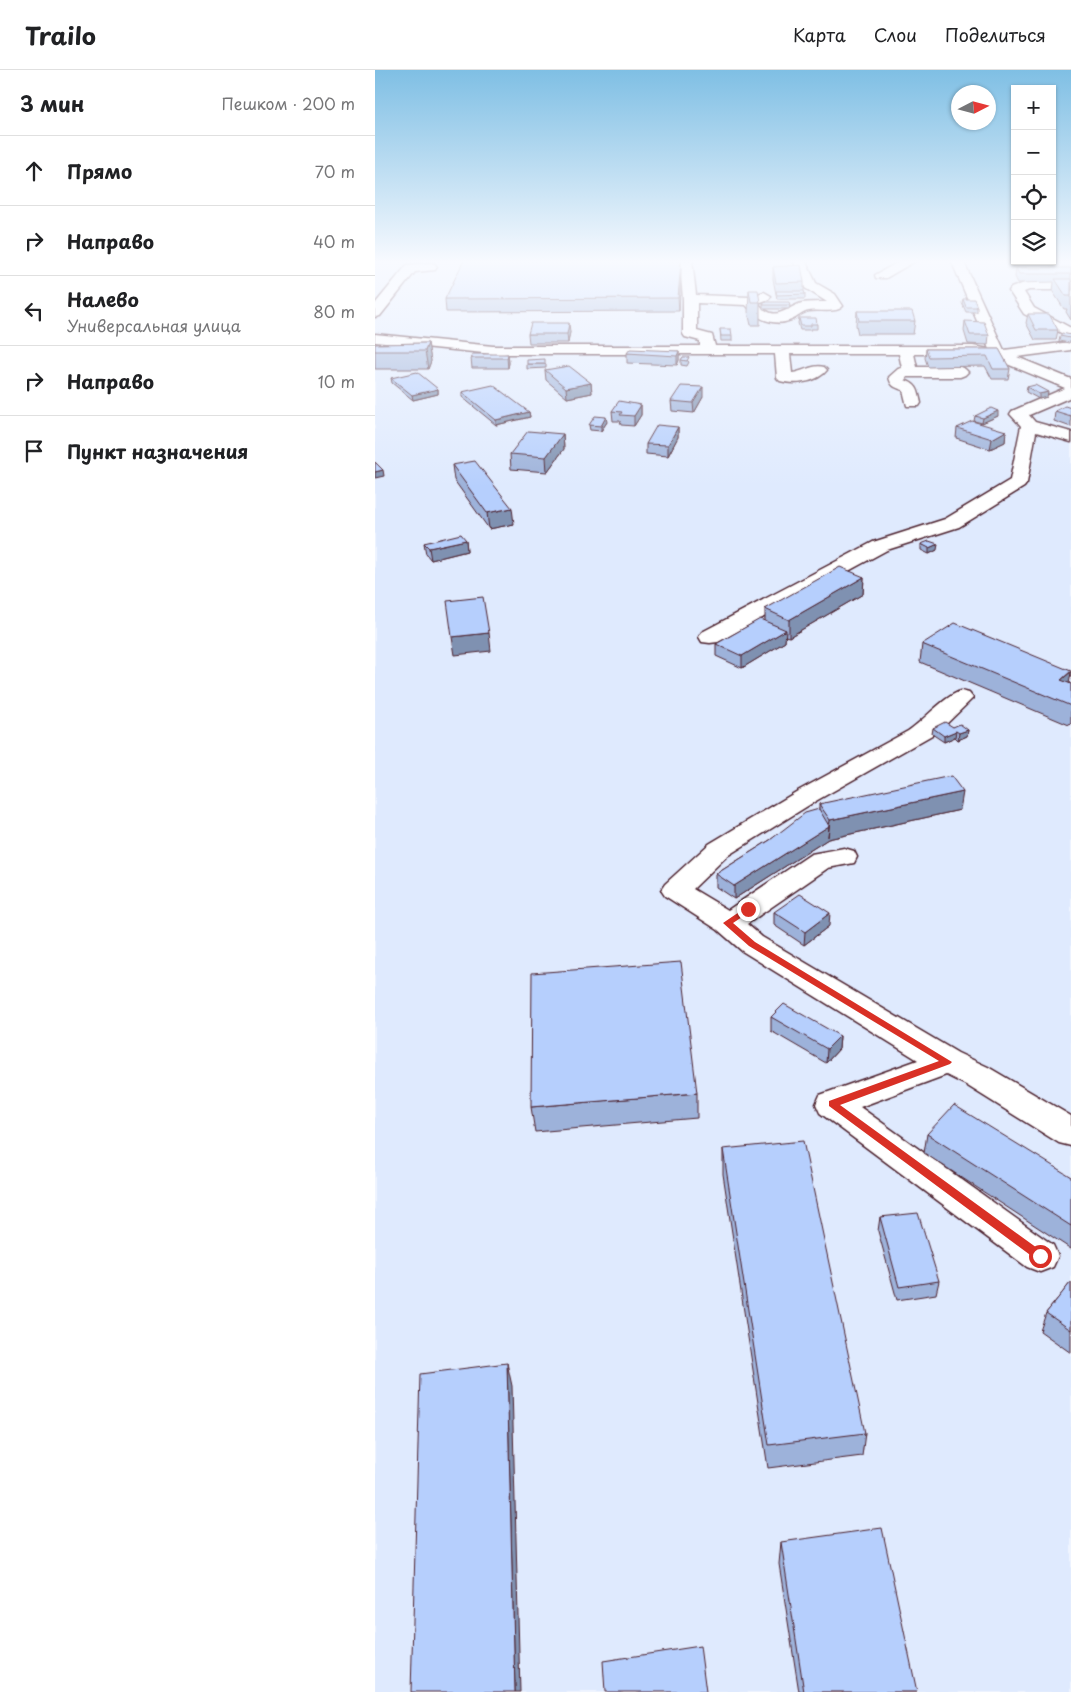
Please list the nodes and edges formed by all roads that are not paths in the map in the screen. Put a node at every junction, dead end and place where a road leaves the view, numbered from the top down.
1 (697, 336) edge
2 (990, 336) edge
3 (375, 338) edge
4 (1071, 346) edge
5 (708, 350) junction
6 (905, 350) junction
7 (782, 351) junction
8 (999, 355) junction
9 (819, 370) dead end
10 (911, 372) junction
11 (960, 372) dead end
12 (1071, 385) edge
13 (1071, 391) edge
14 (913, 403) dead end
15 (1039, 405) junction
16 (1063, 412) edge
17 (1029, 425) junction
18 (1071, 437) edge
19 (710, 637) dead end
20 (961, 698) dead end
21 (844, 857) dead end
22 (727, 923) junction
23 (947, 1062) junction
24 (1071, 1133) edge
25 (1040, 1256) dead end

1 - 5 street
2 - 8 street
3 - 5 street
4 - 8 street
5 - 7 street
6 - 7 street
6 - 8 street
6 - 10 street
7 - 9 street
8 - 12 street
10 - 11 street
10 - 14 street
13 - 15 street
15 - 16 street
15 - 17 street
17 - 18 street
17 - 19 street
20 - 22 street
21 - 22 street
22 - 23 street
23 - 24 street
23 - 25 street

